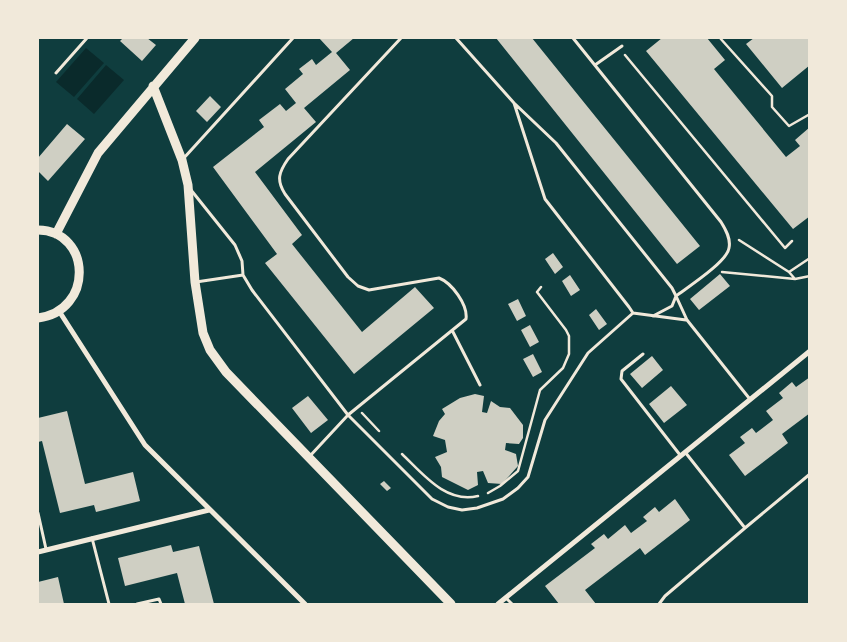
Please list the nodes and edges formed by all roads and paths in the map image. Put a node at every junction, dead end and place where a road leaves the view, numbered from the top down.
1 (87, 38) edge
2 (195, 38) edge
3 (293, 38) edge
4 (401, 38) edge
5 (459, 38) edge
6 (574, 38) edge
7 (720, 38) edge
8 (622, 46) joint
9 (595, 65) junction
10 (56, 73) dead end
11 (153, 86) junction
12 (514, 102) junction
13 (810, 114) edge
14 (182, 160) junction
15 (188, 185) junction
16 (38, 230) edge
17 (727, 233) junction
18 (56, 234) junction
19 (792, 241) dead end
20 (810, 258) edge
21 (708, 271) junction
22 (789, 272) junction
23 (243, 275) junction
24 (810, 276) edge
25 (796, 279) junction
26 (195, 282) junction
27 (541, 287) dead end
28 (676, 296) junction
29 (60, 311) junction
30 (634, 313) junction
31 (653, 316) junction
32 (38, 318) edge
33 (687, 320) junction
34 (453, 332) junction
35 (810, 351) edge
36 (644, 354) dead end
37 (480, 385) dead end
38 (749, 398) junction
39 (357, 409) junction
40 (348, 416) junction
41 (381, 433) dead end
42 (401, 453) dead end
43 (683, 453) junction
44 (309, 457) junction
45 (810, 474) edge
46 (209, 510) junction
47 (38, 513) edge
48 (745, 528) junction
49 (92, 538) junction
50 (46, 549) junction
51 (38, 552) edge
52 (506, 598) junction
53 (109, 604) edge
54 (137, 604) edge
55 (161, 604) edge
56 (304, 604) edge
57 (451, 604) edge
58 (498, 604) edge
59 (512, 604) edge
60 (659, 604) edge

1 - 10 lane
2 - 11 street
3 - 14 lane
4 - 34 lane
5 - 12 lane
6 - 9 lane
7 - 13 path
8 - 9 lane
8 - 19 path
9 - 17 lane
11 - 14 street
11 - 18 street
12 - 28 lane
12 - 30 lane
14 - 15 street
15 - 23 lane
15 - 26 street
16 - 18 street
17 - 21 lane
17 - 22 path
18 - 29 street
20 - 22 path
21 - 25 path
21 - 28 lane
22 - 25 path
23 - 26 lane
23 - 40 lane
24 - 25 path
26 - 44 street
27 - 42 path
28 - 31 lane
28 - 33 lane
29 - 32 street
29 - 46 street
30 - 31 lane
30 - 40 lane
31 - 33 lane
33 - 38 lane
34 - 37 lane
34 - 39 lane
35 - 38 street
36 - 43 lane
38 - 43 street
39 - 40 lane
39 - 41 path
40 - 44 lane
43 - 48 lane
43 - 52 street
44 - 57 street
45 - 48 lane
46 - 49 street
46 - 56 street
47 - 50 lane
48 - 60 lane
49 - 50 street
49 - 53 lane
50 - 51 street
52 - 58 street
52 - 59 lane
54 - 55 lane

